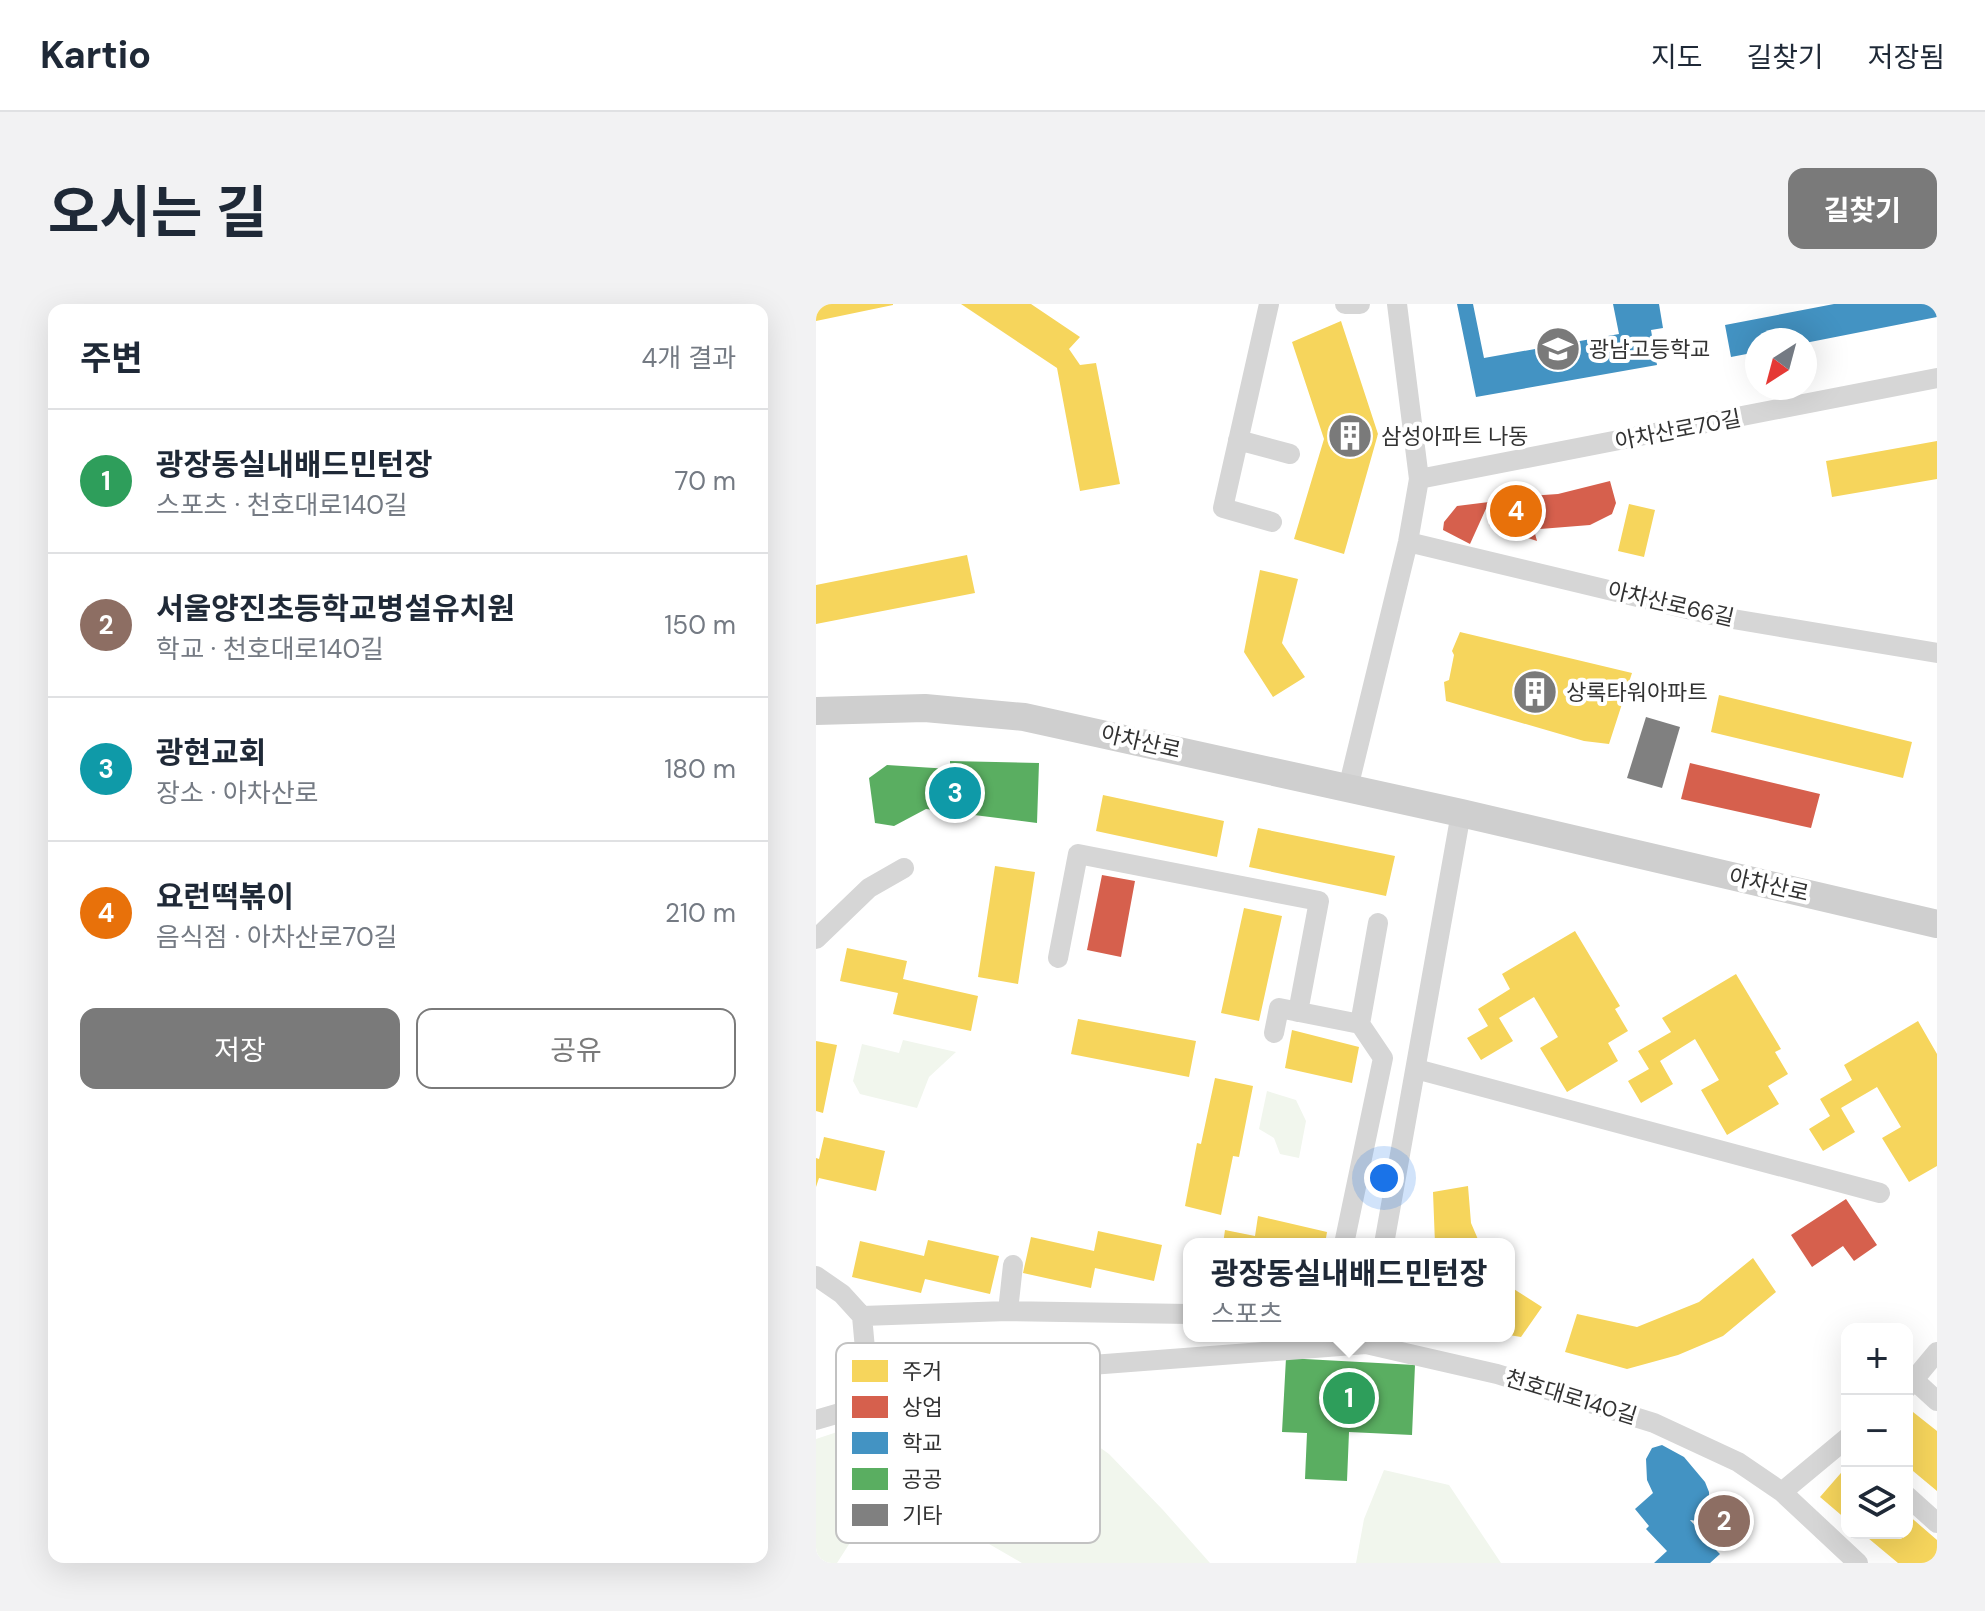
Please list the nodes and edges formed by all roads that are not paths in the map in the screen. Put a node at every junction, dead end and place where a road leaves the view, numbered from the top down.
1 (1269, 304) edge
2 (1345, 304) edge
3 (1360, 304) edge
4 (1397, 304) edge
5 (1937, 378) edge
6 (1238, 440) junction
7 (1290, 454) dead end
8 (1419, 479) junction
9 (1272, 522) dead end
10 (1408, 542) junction
11 (1937, 653) edge
12 (816, 711) edge
13 (1351, 789) junction
14 (1461, 813) junction
15 (904, 868) dead end
16 (1378, 923) dead end
17 (1937, 924) edge
18 (816, 939) edge
19 (1058, 958) dead end
20 (1298, 1012) junction
21 (1360, 1024) junction
22 (1274, 1033) dead end
23 (1416, 1069) junction
24 (1880, 1193) dead end
25 (1345, 1238) edge
26 (1385, 1238) edge
27 (1013, 1265) dead end
28 (816, 1276) edge
29 (1008, 1311) junction
30 (1183, 1314) edge
31 (862, 1316) junction
32 (1344, 1342) edge
33 (1375, 1342) edge
34 (864, 1343) edge
35 (1937, 1352) edge
36 (1100, 1363) edge
37 (1913, 1380) edge
38 (1913, 1386) edge
39 (1937, 1401) edge
40 (836, 1414) edge
41 (816, 1420) edge
42 (1841, 1443) edge
43 (1782, 1492) junction
44 (1913, 1501) edge
45 (1937, 1523) edge
46 (1858, 1563) edge

1 - 6 street
2 - 3 street
4 - 8 street
5 - 8 street, 아차산로70길
6 - 7 street
6 - 9 street
8 - 10 street
10 - 11 street, 아차산로66길
10 - 13 street
12 - 13 main road, 아차산로
13 - 14 main road, 아차산로
14 - 17 main road, 아차산로
14 - 23 street
15 - 18 street
16 - 21 street
19 - 20 street
20 - 21 street
20 - 22 street
21 - 25 street
23 - 24 street
23 - 26 street
27 - 29 street
28 - 31 street
29 - 30 street
29 - 31 street
31 - 34 street
32 - 36 street, 천호대로140길
33 - 43 street, 천호대로140길
35 - 37 street
38 - 39 street
40 - 41 street, 천호대로140길
42 - 43 street
43 - 46 street, 천호대로140길
44 - 45 street

